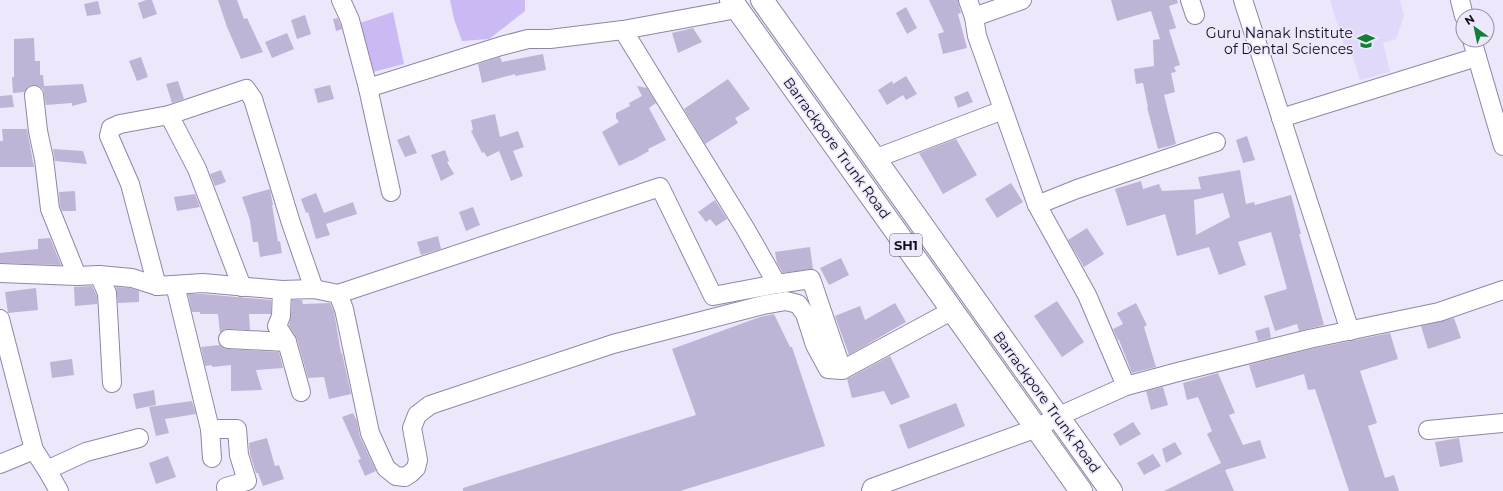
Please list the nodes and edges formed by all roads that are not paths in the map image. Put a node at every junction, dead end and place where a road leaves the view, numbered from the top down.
1 (341, 0) edge
2 (762, 0) edge
3 (968, 0) edge
4 (1022, 0) edge
5 (1242, 0) edge
6 (734, 4) edge
7 (974, 17) junction
8 (623, 30) junction
9 (1474, 48) edge
10 (1477, 57) junction
11 (368, 88) junction
12 (34, 95) dead end
13 (1003, 110) junction
14 (1499, 113) edge
15 (169, 115) junction
16 (1280, 118) junction
17 (1216, 142) dead end
18 (1503, 146) edge
19 (874, 160) junction
20 (391, 192) dead end
21 (1037, 205) junction
22 (0, 273) edge
23 (99, 275) junction
24 (77, 276) junction
25 (777, 284) junction
26 (175, 285) junction
27 (156, 286) junction
28 (242, 287) junction
29 (314, 289) junction
30 (282, 290) junction
31 (1503, 290) edge
32 (338, 294) junction
33 (953, 310) junction
34 (0, 319) edge
35 (1350, 331) junction
36 (228, 339) dead end
37 (288, 342) junction
38 (5, 359) edge
39 (842, 370) junction
40 (112, 383) dead end
41 (1126, 386) junction
42 (301, 392) dead end
43 (1057, 417) junction
44 (1503, 423) edge
45 (1037, 428) junction
46 (210, 429) junction
47 (1428, 430) dead end
48 (138, 438) dead end
49 (34, 450) junction
50 (212, 458) dead end
51 (0, 464) edge
52 (47, 470) junction
53 (59, 491) edge
54 (227, 491) edge
55 (871, 491) edge
56 (1081, 491) edge
57 (1110, 491) edge

1 - 11 street
2 - 19 main road, Barrackpore Trunk Road / SH1
3 - 7 street
4 - 7 street
5 - 16 street
6 - 8 street
6 - 33 main road, Barrackpore Trunk Road / SH1
7 - 13 street
8 - 11 street
8 - 25 street
9 - 10 street
10 - 14 street
10 - 16 street
11 - 20 street
12 - 24 street
13 - 19 street
13 - 21 street
14 - 18 street
15 - 27 street
15 - 28 street
15 - 29 street
16 - 35 street
17 - 21 street
19 - 43 main road, Barrackpore Trunk Road / SH1
21 - 41 street
22 - 24 street
23 - 24 street
23 - 27 street
23 - 40 street
25 - 32 street
25 - 39 street
26 - 27 street
26 - 28 street
26 - 46 street
28 - 30 street
29 - 30 street
29 - 32 street
30 - 37 street
31 - 35 street
32 - 39 street
33 - 39 street
33 - 45 main road, Barrackpore Trunk Road / SH1
34 - 38 street
35 - 41 street
36 - 37 street
37 - 42 street
38 - 49 street
41 - 43 street
43 - 45 street
43 - 57 main road, Barrackpore Trunk Road / SH1
44 - 47 street
45 - 55 street
45 - 56 main road, Barrackpore Trunk Road / SH1
46 - 50 street
46 - 54 street
48 - 52 street
49 - 51 street
49 - 52 street
52 - 53 street

